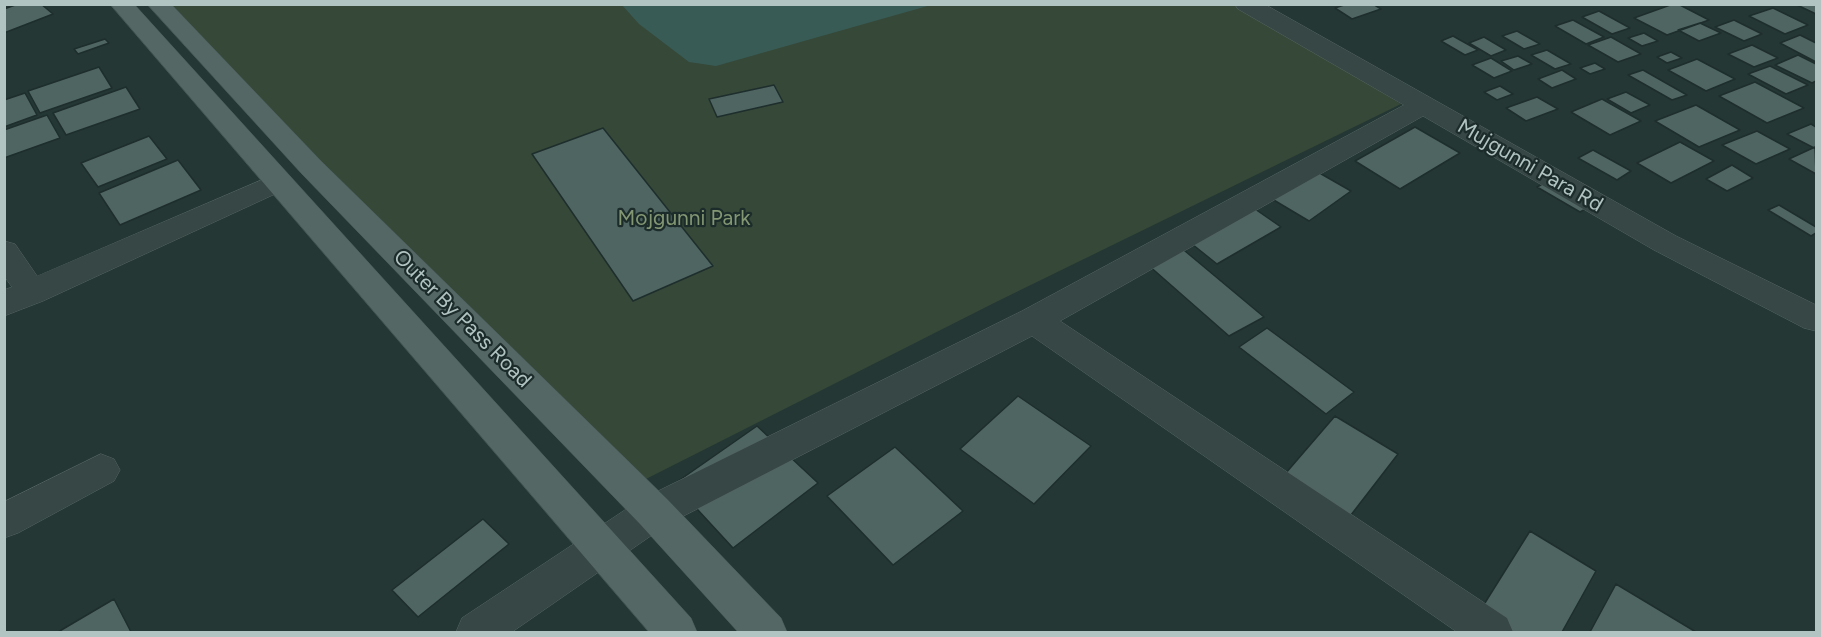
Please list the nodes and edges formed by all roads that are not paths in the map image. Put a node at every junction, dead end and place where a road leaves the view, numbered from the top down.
1 (122, 4) edge
2 (158, 4) edge
3 (1250, 5) edge
4 (1424, 105) junction
5 (278, 182) junction
6 (4, 251) edge
7 (18, 299) edge
8 (1816, 319) edge
9 (1034, 320) junction
10 (101, 471) dead end
11 (654, 512) junction
12 (4, 521) edge
13 (604, 548) junction
14 (477, 633) edge
15 (676, 633) edge
16 (766, 633) edge
17 (1492, 633) edge

1 - 5 main road, Outer By Pass Road
2 - 11 main road, Outer By Pass Road
3 - 4 street, Mujgunni Para Rd
4 - 8 street, Mujgunni Para Rd
4 - 9 street
5 - 7 street
5 - 13 main road, Outer By Pass Road
6 - 7 street
9 - 11 street
9 - 17 street
10 - 12 street
11 - 13 street
11 - 16 main road, Outer By Pass Road
13 - 14 street
13 - 15 main road, Outer By Pass Road

